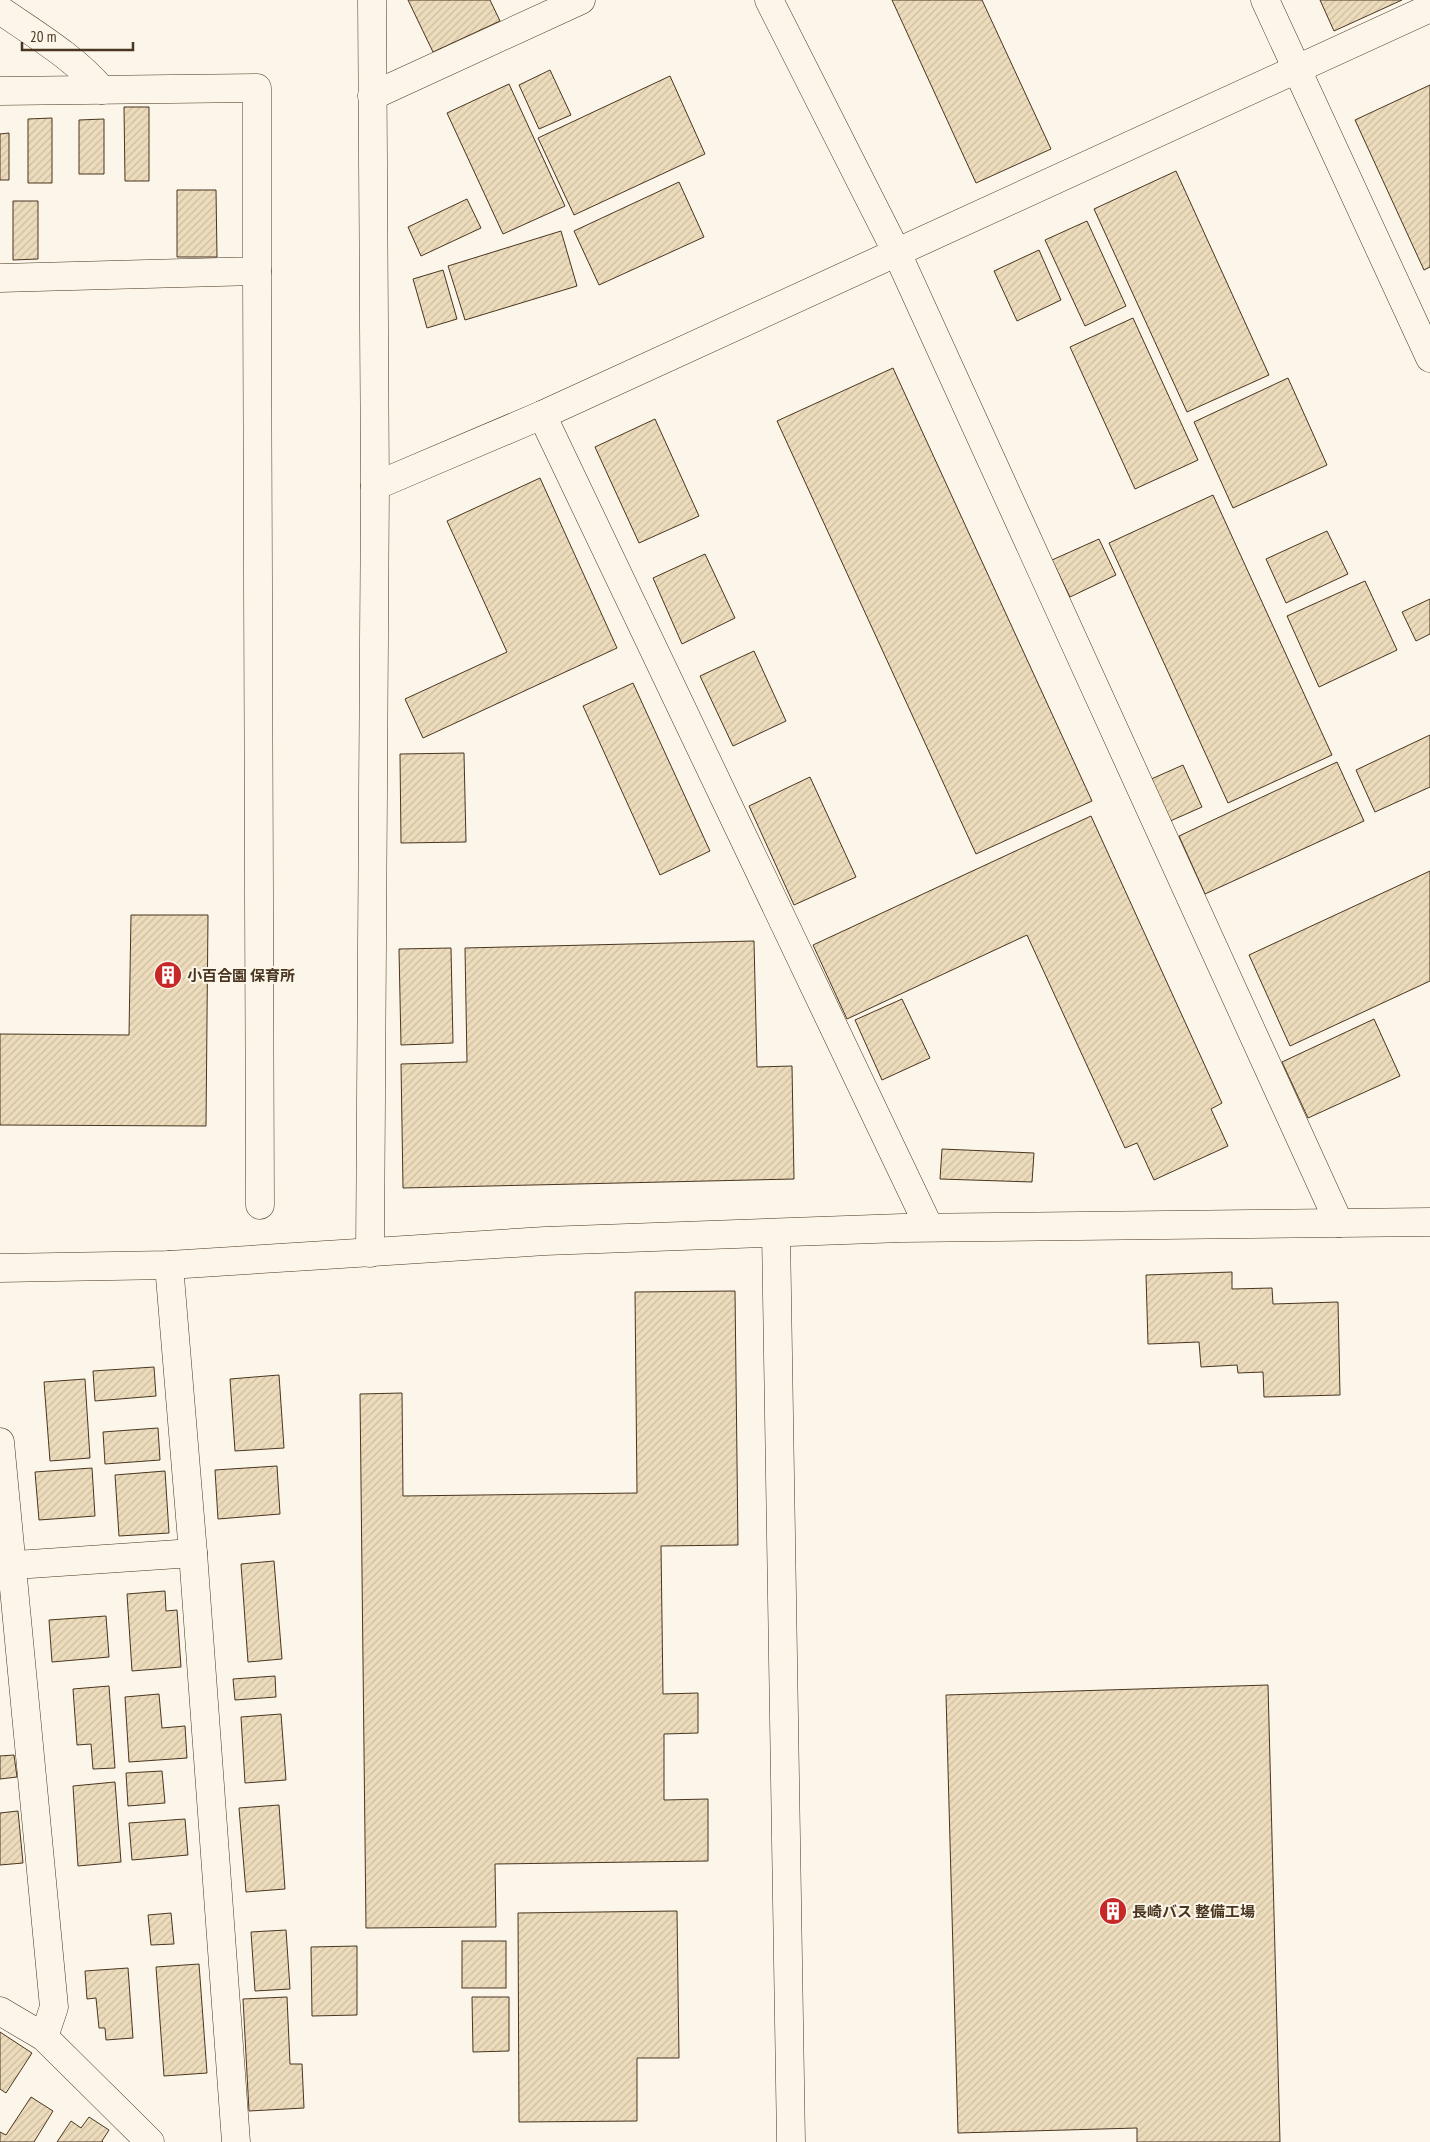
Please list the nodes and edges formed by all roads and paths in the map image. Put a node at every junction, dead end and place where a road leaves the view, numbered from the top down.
1 (372, 0) edge
2 (581, 0) edge
3 (769, 0) edge
4 (1265, 0) edge
5 (1430, 8) edge
6 (0, 10) edge
7 (1298, 68) junction
8 (102, 90) junction
9 (0, 91) edge
10 (372, 96) junction
11 (897, 253) junction
12 (257, 271) junction
13 (0, 278) edge
14 (1430, 358) edge
15 (542, 415) junction
16 (375, 486) junction
17 (260, 1205) dead end
18 (1430, 1222) edge
19 (1339, 1223) junction
20 (929, 1227) junction
21 (776, 1233) junction
22 (370, 1254) junction
23 (169, 1265) junction
24 (0, 1268) edge
25 (0, 1442) edge
26 (193, 1554) junction
27 (6, 1566) edge
28 (0, 2011) edge
29 (44, 2037) junction
30 (150, 2142) edge
31 (236, 2142) edge
32 (791, 2142) edge

1 - 10 street
2 - 10 street
3 - 11 street
4 - 7 street
5 - 7 street
6 - 8 street
7 - 11 street
7 - 14 street
8 - 9 street
8 - 12 street
10 - 16 street
11 - 15 street
11 - 19 street
12 - 13 street
12 - 17 street
15 - 16 street
15 - 20 street
16 - 22 street
18 - 19 street
19 - 20 street
20 - 21 street
21 - 22 street
21 - 32 street
22 - 23 street
23 - 24 street
23 - 26 street
25 - 27 street
26 - 27 street
26 - 31 street
27 - 29 street
28 - 29 street
29 - 30 street

